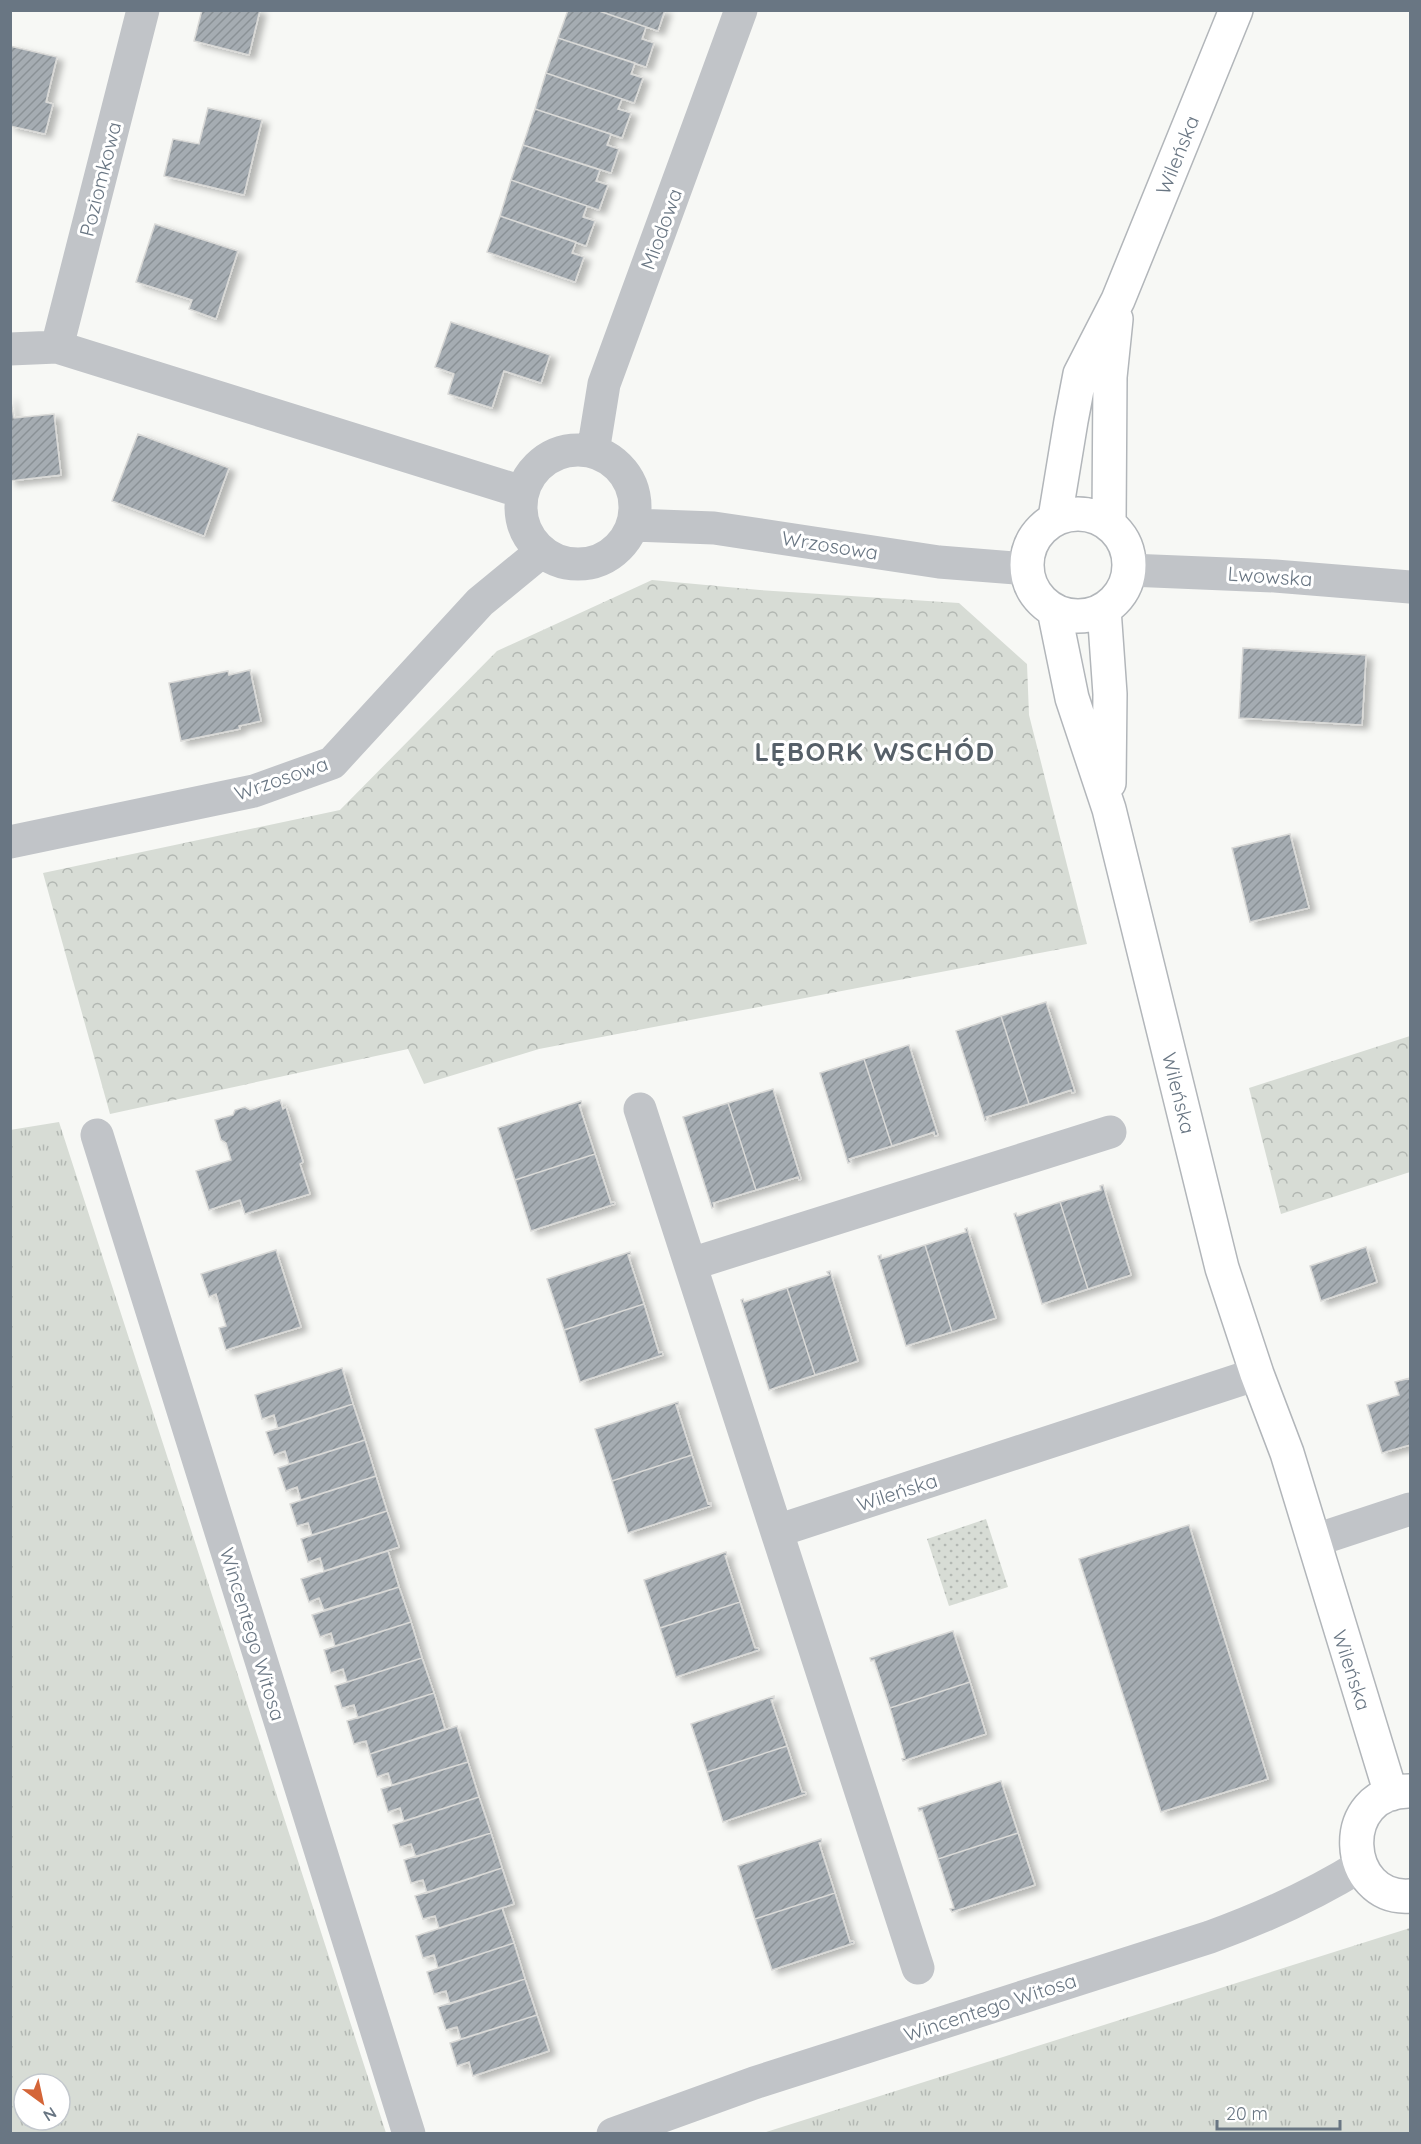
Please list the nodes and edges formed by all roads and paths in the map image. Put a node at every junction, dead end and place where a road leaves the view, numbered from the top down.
1 (143, 10) edge
2 (741, 10) edge
3 (1236, 10) edge
4 (1118, 300) junction
5 (57, 347) junction
6 (10, 349) edge
7 (593, 452) junction
8 (522, 492) junction
9 (1055, 518) junction
10 (1109, 523) junction
11 (633, 525) junction
12 (541, 552) junction
13 (1027, 570) junction
14 (1129, 570) junction
15 (1410, 586) edge
16 (1104, 609) junction
17 (1054, 610) junction
18 (1109, 809) junction
19 (10, 842) edge
20 (640, 1109) dead end
21 (1110, 1132) dead end
22 (97, 1135) dead end
23 (691, 1264) junction
24 (1257, 1374) junction
25 (1410, 1509) edge
26 (777, 1531) junction
27 (1313, 1541) junction
28 (1401, 1793) edge
29 (1360, 1866) junction
30 (1410, 1896) edge
31 (918, 1968) dead end
32 (409, 2133) edge
33 (613, 2133) edge

1 - 5 street, Poziomkowa
2 - 7 street, Miodowa
3 - 4 main road, Wileńska
4 - 9 main road, Wileńska
4 - 10 main road, Wileńska
5 - 6 street
5 - 8 street
7 - 8 street
7 - 11 street
8 - 12 street
9 - 10 main road
9 - 13 main road
10 - 14 main road
11 - 12 street
11 - 13 street, Wrzosowa
12 - 19 street, Wrzosowa
13 - 17 main road
14 - 15 street, Lwowska
14 - 16 main road
16 - 17 main road
16 - 18 main road, Wileńska
17 - 18 main road, Wileńska
18 - 24 main road, Wileńska
20 - 23 street
21 - 23 street
22 - 32 street, Wincentego Witosa
23 - 26 street
24 - 26 street, Wileńska
24 - 27 main road, Wileńska
25 - 27 street
26 - 31 street
27 - 28 main road, Wileńska
28 - 29 main road
29 - 30 main road
29 - 33 street, Wincentego Witosa

